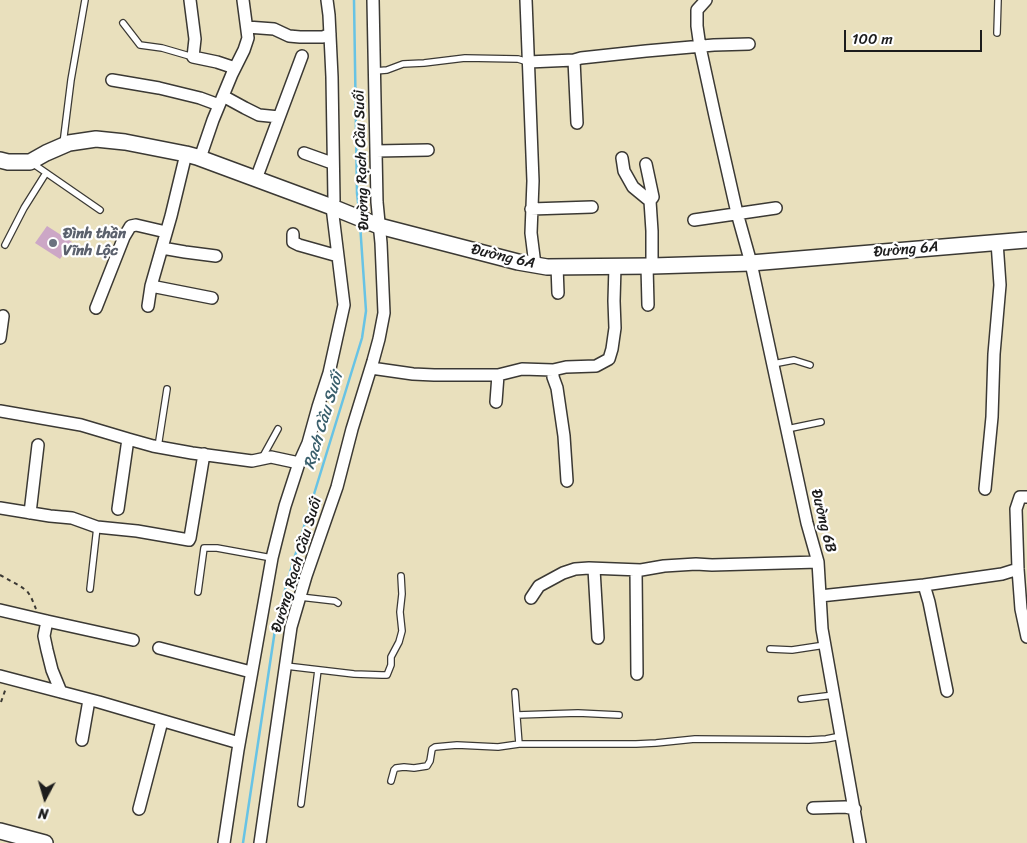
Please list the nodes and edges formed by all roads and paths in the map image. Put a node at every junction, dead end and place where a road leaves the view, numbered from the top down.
1 (85, 0) edge
2 (190, 0) edge
3 (243, 0) edge
4 (327, 0) edge
5 (373, 0) edge
6 (526, 0) edge
7 (706, 0) edge
8 (998, 0) edge
9 (123, 23) dead end
10 (247, 27) junction
11 (997, 33) dead end
12 (330, 34) junction
13 (749, 44) dead end
14 (700, 47) junction
15 (302, 56) dead end
16 (194, 57) junction
17 (574, 60) junction
18 (528, 62) junction
19 (235, 68) junction
20 (375, 71) junction
21 (112, 80) dead end
22 (221, 101) junction
23 (279, 117) junction
24 (577, 123) dead end
25 (62, 146) junction
26 (428, 150) dead end
27 (376, 151) junction
28 (304, 153) dead end
29 (193, 156) junction
30 (622, 158) dead end
31 (0, 160) edge
32 (30, 162) junction
33 (332, 163) junction
34 (646, 164) dead end
35 (46, 173) junction
36 (256, 179) junction
37 (650, 201) junction
38 (592, 206) dead end
39 (334, 208) junction
40 (531, 208) junction
41 (776, 208) dead end
42 (100, 210) dead end
43 (737, 213) junction
44 (694, 220) dead end
45 (377, 225) junction
46 (166, 232) junction
47 (293, 234) dead end
48 (1027, 240) edge
49 (997, 242) junction
50 (5, 244) dead end
51 (162, 248) junction
52 (216, 256) dead end
53 (338, 256) junction
54 (751, 263) junction
55 (534, 265) junction
56 (557, 266) junction
57 (615, 266) junction
58 (650, 266) junction
59 (151, 286) junction
60 (558, 293) dead end
61 (212, 298) dead end
62 (648, 305) dead end
63 (148, 306) dead end
64 (96, 308) dead end
65 (3, 316) dead end
66 (0, 338) edge
67 (773, 364) junction
68 (810, 365) dead end
69 (371, 368) junction
70 (553, 370) junction
71 (498, 374) junction
72 (167, 389) dead end
73 (496, 402) dead end
74 (0, 411) edge
75 (821, 422) dead end
76 (278, 429) dead end
77 (786, 429) junction
78 (128, 439) junction
79 (38, 445) dead end
80 (158, 447) junction
81 (204, 454) junction
82 (262, 458) junction
83 (299, 463) junction
84 (567, 481) dead end
85 (985, 489) dead end
86 (1027, 497) edge
87 (0, 508) edge
88 (118, 509) dead end
89 (30, 513) junction
90 (97, 527) junction
91 (272, 558) junction
92 (818, 562) junction
93 (594, 569) junction
94 (1018, 569) junction
95 (636, 570) junction
96 (0, 575) edge
97 (401, 576) dead end
98 (924, 585) junction
99 (90, 588) dead end
100 (198, 592) dead end
101 (820, 596) junction
102 (300, 597) junction
103 (532, 598) dead end
104 (338, 603) dead end
105 (0, 610) edge
106 (42, 620) junction
107 (1027, 636) edge
108 (598, 638) dead end
109 (134, 640) dead end
110 (825, 645) junction
111 (159, 648) dead end
112 (770, 649) dead end
113 (286, 666) junction
114 (318, 670) junction
115 (251, 672) junction
116 (637, 674) dead end
117 (4, 677) edge
118 (947, 690) dead end
119 (61, 692) junction
120 (514, 692) dead end
121 (834, 695) junction
122 (802, 699) dead end
123 (89, 700) junction
124 (1, 702) dead end
125 (516, 714) junction
126 (619, 715) dead end
127 (162, 721) junction
128 (841, 736) junction
129 (82, 740) dead end
130 (239, 743) junction
131 (519, 744) junction
132 (391, 781) dead end
133 (301, 804) dead end
134 (854, 807) junction
135 (814, 808) dead end
136 (139, 809) dead end
137 (0, 831) edge
138 (19, 840) edge
139 (45, 843) edge
140 (224, 843) edge
141 (260, 843) edge
142 (860, 843) edge

1 - 25 lane
2 - 16 street
3 - 10 street
4 - 12 street
5 - 20 street, Đường Rạch Cầu Suối
6 - 18 street
7 - 14 street, Đường 6B
8 - 11 lane
9 - 16 lane
10 - 12 street
10 - 19 street
12 - 33 street
13 - 14 street
14 - 17 street
14 - 43 street, Đường 6B
15 - 23 street
16 - 19 street
17 - 18 street
17 - 24 street
18 - 20 lane
18 - 40 street
19 - 22 street
20 - 27 street, Đường Rạch Cầu Suối
21 - 22 street
22 - 23 street
22 - 29 street
23 - 36 street
25 - 29 street, Đường 6A
25 - 32 street, Đường 6A
26 - 27 street
27 - 45 street, Đường Rạch Cầu Suối
28 - 33 street
29 - 36 street, Đường 6A
29 - 46 street
30 - 37 street
31 - 32 street, Đường 6A
32 - 35 lane
33 - 39 street
34 - 37 street
35 - 42 lane
35 - 50 lane
36 - 39 street, Đường 6A
37 - 58 street
38 - 40 street
39 - 45 street, Đường 6A
39 - 53 street
40 - 55 street
41 - 43 street
43 - 44 street
43 - 54 street, Đường 6B
45 - 55 street, Đường 6A
45 - 69 street, Đường Rạch Cầu Suối
46 - 51 street
46 - 64 street
47 - 53 street
48 - 49 street, Đường 6A
49 - 54 street, Đường 6A
49 - 85 street
51 - 52 street
51 - 59 street
53 - 83 street
54 - 58 street, Đường 6A
54 - 67 street, Đường 6B
55 - 56 street, Đường 6A
56 - 57 street, Đường 6A
56 - 60 street
57 - 58 street, Đường 6A
57 - 70 street
58 - 62 street
59 - 61 street
59 - 63 street
65 - 66 street
67 - 68 lane
67 - 77 street, Đường 6B
69 - 71 street
69 - 102 street, Đường Rạch Cầu Suối
70 - 71 street
70 - 84 street
71 - 73 street
72 - 80 lane
74 - 78 street
75 - 77 lane
76 - 82 lane
77 - 92 street, Đường 6B
78 - 80 street
78 - 88 street
79 - 89 street
80 - 81 street
81 - 82 street
81 - 90 street
82 - 83 street
83 - 91 street
86 - 94 street
87 - 89 street
89 - 90 street
90 - 99 lane
91 - 100 lane
91 - 115 street
92 - 95 street
92 - 101 street, Đường 6B
93 - 95 street
93 - 103 street
93 - 108 street
94 - 98 street
94 - 107 street
95 - 116 street
96 - 106 path
97 - 114 lane
98 - 101 street
98 - 118 street
101 - 110 street, Đường 6B
102 - 104 lane
102 - 113 street, Đường Rạch Cầu Suối
105 - 106 street
106 - 109 street
106 - 119 street
110 - 112 lane
110 - 121 street, Đường 6B
111 - 115 street
113 - 114 lane
113 - 141 street, Đường Rạch Cầu Suối
114 - 133 lane
115 - 130 street
117 - 119 street
117 - 124 path
119 - 123 street
120 - 125 lane
121 - 122 lane
121 - 128 street, Đường 6B
123 - 127 street
123 - 129 street
125 - 126 lane
125 - 131 lane
127 - 130 street
127 - 136 street
128 - 131 lane
128 - 134 street, Đường 6B
130 - 140 street
131 - 132 lane
134 - 135 street
134 - 142 street
137 - 138 street
138 - 139 street

